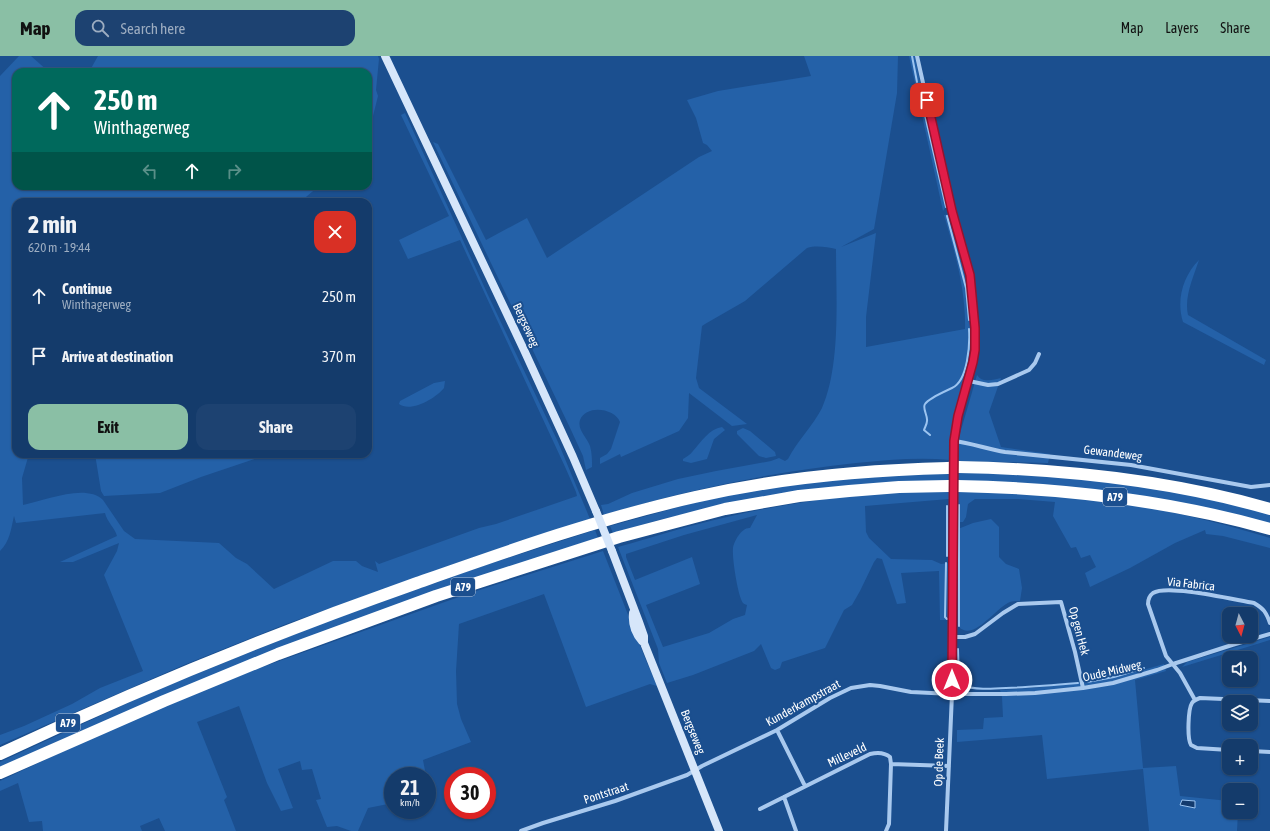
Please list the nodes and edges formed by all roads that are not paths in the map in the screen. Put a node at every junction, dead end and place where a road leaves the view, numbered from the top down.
1 (385, 56) edge
2 (917, 56) edge
3 (1039, 354) dead end
4 (969, 381) junction
5 (954, 441) junction
6 (1270, 485) edge
7 (1270, 509) edge
8 (1270, 529) edge
9 (1270, 623) edge
10 (1270, 634) edge
11 (952, 637) junction
12 (1172, 664) junction
13 (1083, 688) junction
14 (952, 694) junction
15 (1195, 700) junction
16 (1270, 701) edge
17 (777, 730) junction
18 (1222, 750) edge
19 (1258, 751) edge
20 (1270, 752) edge
21 (0, 754) edge
22 (891, 764) junction
23 (949, 766) junction
24 (694, 770) junction
25 (0, 773) edge
26 (805, 786) junction
27 (784, 797) junction
28 (760, 809) dead end
29 (521, 831) edge
30 (719, 831) edge
31 (796, 831) edge
32 (886, 831) edge
33 (946, 831) edge

1 - 24 street, Bergseweg, bridge
2 - 4 street
3 - 4 street
4 - 5 street
5 - 6 street, Gewandeweg
5 - 11 street
7 - 21 highway, A79
8 - 25 highway, A79
9 - 12 street, Via Fabrica
10 - 12 street, Oude Midweg
11 - 13 street, Op gen Hek
11 - 14 street
12 - 13 street, Oude Midweg
12 - 15 street
13 - 14 street, Oude Midweg
14 - 17 street, Kunderkampstraat
14 - 23 street, Op de Beek
15 - 16 street
15 - 18 street
17 - 24 street, Kunderkampstraat
17 - 26 street
19 - 20 street
22 - 23 street
22 - 26 street, Milleveld
22 - 32 street
23 - 33 street, Op de Beek
24 - 29 street, Pontstraat
24 - 30 street, Bergseweg
26 - 27 street, Milleveld
27 - 28 street, Milleveld
27 - 31 street

